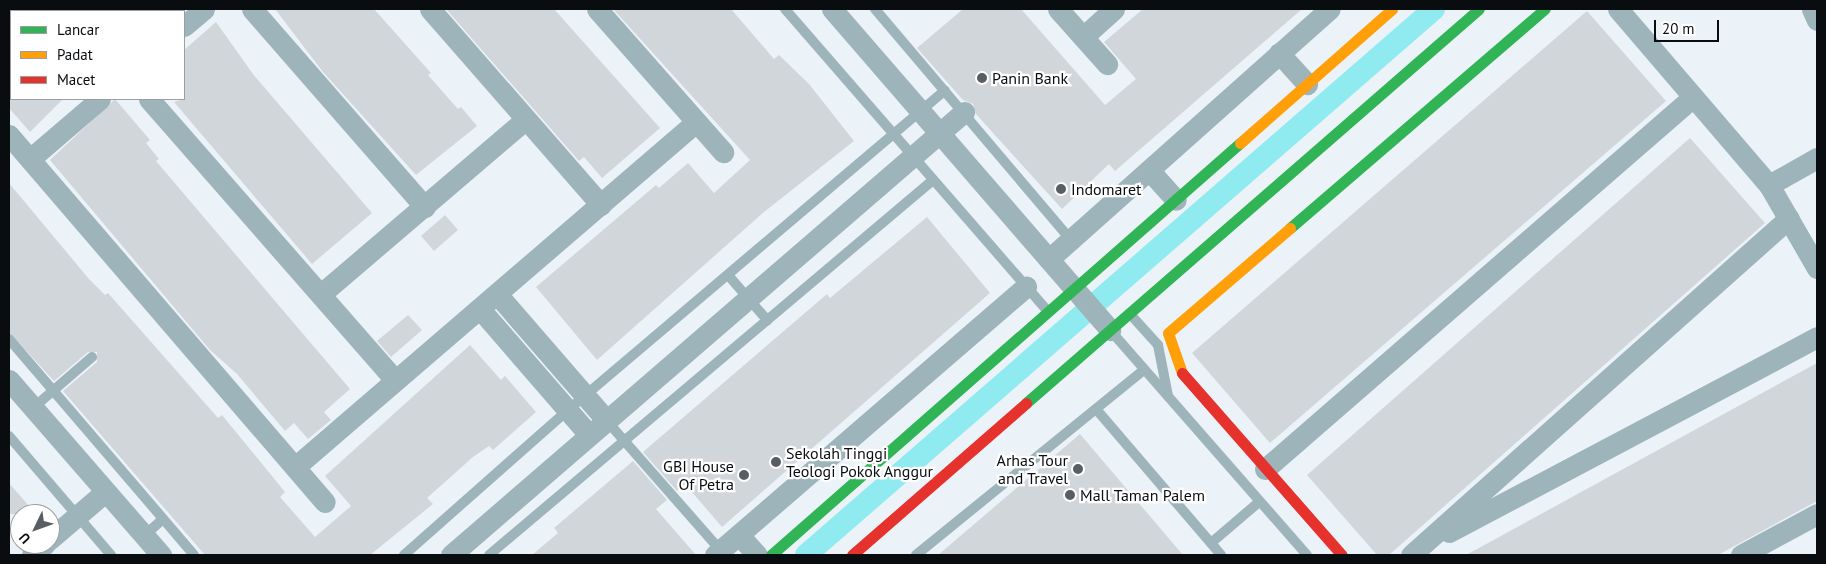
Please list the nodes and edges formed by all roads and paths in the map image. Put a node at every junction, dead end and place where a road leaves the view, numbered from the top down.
1 (204, 9) edge
2 (252, 9) edge
3 (430, 9) edge
4 (598, 9) edge
5 (785, 9) edge
6 (832, 9) edge
7 (875, 9) edge
8 (1058, 9) edge
9 (1114, 9) edge
10 (1330, 9) edge
11 (1392, 9) edge
12 (1479, 9) edge
13 (1545, 9) edge
14 (1618, 9) edge
15 (1812, 9) edge
16 (1817, 20) edge
17 (185, 25) edge
18 (1083, 37) junction
19 (1279, 53) junction
20 (1107, 64) dead end
21 (1307, 84) junction
22 (945, 90) junction
23 (1693, 96) junction
24 (99, 100) edge
25 (150, 100) edge
26 (922, 110) junction
27 (964, 112) junction
28 (525, 120) junction
29 (696, 122) junction
30 (941, 132) junction
31 (894, 134) junction
32 (9, 135) edge
33 (724, 152) dead end
34 (913, 156) junction
35 (1817, 158) edge
36 (30, 159) junction
37 (1149, 170) junction
38 (933, 180) junction
39 (1769, 185) junction
40 (1176, 200) junction
41 (601, 205) junction
42 (426, 207) junction
43 (1789, 218) junction
44 (1071, 240) junction
45 (1049, 259) junction
46 (1817, 268) edge
47 (728, 275) junction
48 (1026, 287) junction
49 (1078, 293) junction
50 (321, 294) junction
51 (498, 294) junction
52 (748, 298) junction
53 (480, 309) junction
54 (1049, 312) junction
55 (1130, 313) junction
56 (767, 320) junction
57 (1106, 325) junction
58 (1817, 337) edge
59 (9, 339) edge
60 (92, 357) dead end
61 (1144, 370) junction
62 (9, 380) edge
63 (395, 380) junction
64 (53, 391) junction
65 (584, 396) junction
66 (1168, 396) junction
67 (33, 408) junction
68 (1096, 409) junction
69 (568, 410) junction
70 (606, 420) junction
71 (589, 435) junction
72 (9, 436) edge
73 (623, 440) junction
74 (294, 467) junction
75 (1265, 468) junction
76 (105, 492) junction
77 (324, 502) dead end
78 (1259, 502) junction
79 (1817, 514) edge
80 (78, 516) junction
81 (163, 519) junction
82 (60, 531) edge
83 (739, 535) junction
84 (144, 536) junction
85 (1211, 543) junction
86 (1415, 552) edge
87 (718, 553) edge
88 (112, 555) edge
89 (161, 555) edge
90 (194, 555) edge
91 (404, 555) edge
92 (451, 555) edge
93 (489, 555) edge
94 (757, 555) edge
95 (771, 555) edge
96 (852, 555) edge
97 (916, 555) edge
98 (1221, 555) edge
99 (1307, 555) edge
100 (1342, 555) edge
101 (1741, 555) edge

1 - 17 street
2 - 42 street
3 - 28 street
4 - 29 street
5 - 31 lane
6 - 26 street
7 - 22 lane
8 - 18 street
9 - 18 street
10 - 19 street
11 - 21 street
12 - 55 street
13 - 75 street
14 - 23 street
15 - 16 street
18 - 20 street
19 - 21 street
19 - 37 street
21 - 40 street
22 - 26 lane
22 - 27 lane
23 - 39 street
23 - 75 street
24 - 36 street
25 - 50 street
26 - 30 street
26 - 31 lane
27 - 30 street
27 - 44 lane
28 - 41 street
28 - 42 street
29 - 33 street
29 - 41 street
30 - 34 street
30 - 45 street
31 - 34 lane
31 - 47 lane
32 - 36 street
34 - 38 lane
34 - 52 street
35 - 39 street
36 - 74 street
37 - 40 street
37 - 44 street
38 - 48 lane
38 - 56 lane
39 - 43 street
40 - 49 street
41 - 51 street
42 - 50 street
43 - 46 street
43 - 86 street
44 - 45 street
45 - 49 street
47 - 52 lane
47 - 65 lane
48 - 54 lane
48 - 83 street
49 - 54 street
49 - 57 street
50 - 63 street
51 - 53 street
51 - 65 street
52 - 56 lane
52 - 70 street
53 - 63 street
53 - 69 street
54 - 95 street
55 - 57 street
55 - 66 lane
56 - 73 lane
57 - 61 lane
57 - 96 street
58 - 86 street
59 - 64 lane
60 - 64 lane
61 - 66 lane
61 - 68 lane
62 - 67 street
63 - 74 street
64 - 67 lane
64 - 81 lane
65 - 69 lane
65 - 70 street
66 - 78 lane
67 - 76 street
68 - 85 lane
68 - 97 lane
69 - 71 street
69 - 91 lane
70 - 71 street
70 - 73 lane
71 - 92 street
72 - 80 lane
73 - 87 lane
73 - 93 lane
74 - 77 street
75 - 100 street
76 - 80 street
76 - 84 street
78 - 85 lane
78 - 99 lane
79 - 101 street
80 - 82 street
80 - 88 lane
81 - 84 lane
81 - 90 lane
83 - 87 street
83 - 94 street
84 - 89 street
85 - 98 lane

